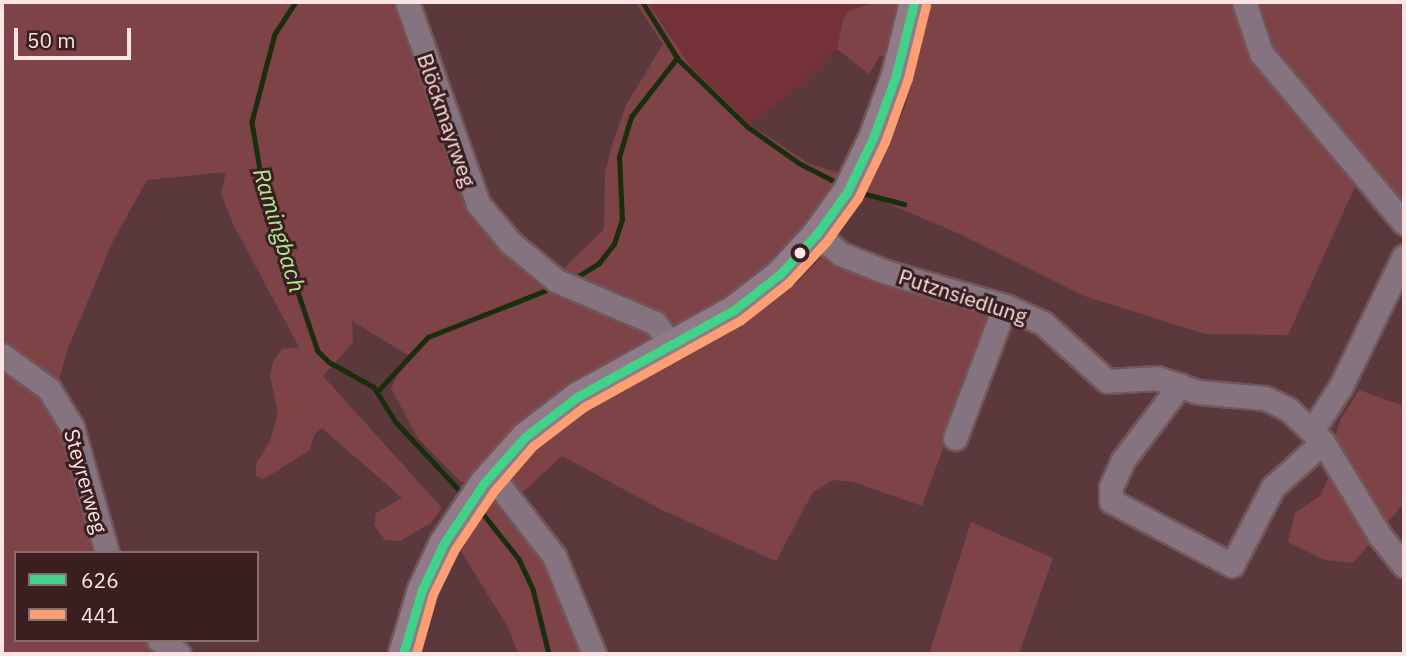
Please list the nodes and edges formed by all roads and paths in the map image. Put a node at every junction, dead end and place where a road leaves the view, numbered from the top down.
1 (407, 2) edge
2 (914, 2) edge
3 (1244, 2) edge
4 (1404, 223) edge
5 (816, 235) junction
6 (1404, 256) edge
7 (1005, 306) junction
8 (671, 345) junction
9 (2, 355) edge
10 (1180, 385) junction
11 (1318, 435) junction
12 (955, 438) dead end
13 (487, 479) junction
14 (106, 551) edge
15 (1404, 565) edge
16 (162, 642) edge
17 (179, 654) edge
18 (403, 654) edge
19 (594, 654) edge

1 - 8 street, Blöckmayrweg
2 - 5 main road
3 - 4 street
5 - 7 street, Putznsiedlung
5 - 8 main road
6 - 11 street
7 - 10 street, Putznsiedlung
7 - 12 street
8 - 13 main road
9 - 14 street, Steyrerweg
10 - 11 street, Putznsiedlung
10 - 11 street
11 - 15 street, Putznsiedlung
13 - 18 main road
13 - 19 street
16 - 17 street

